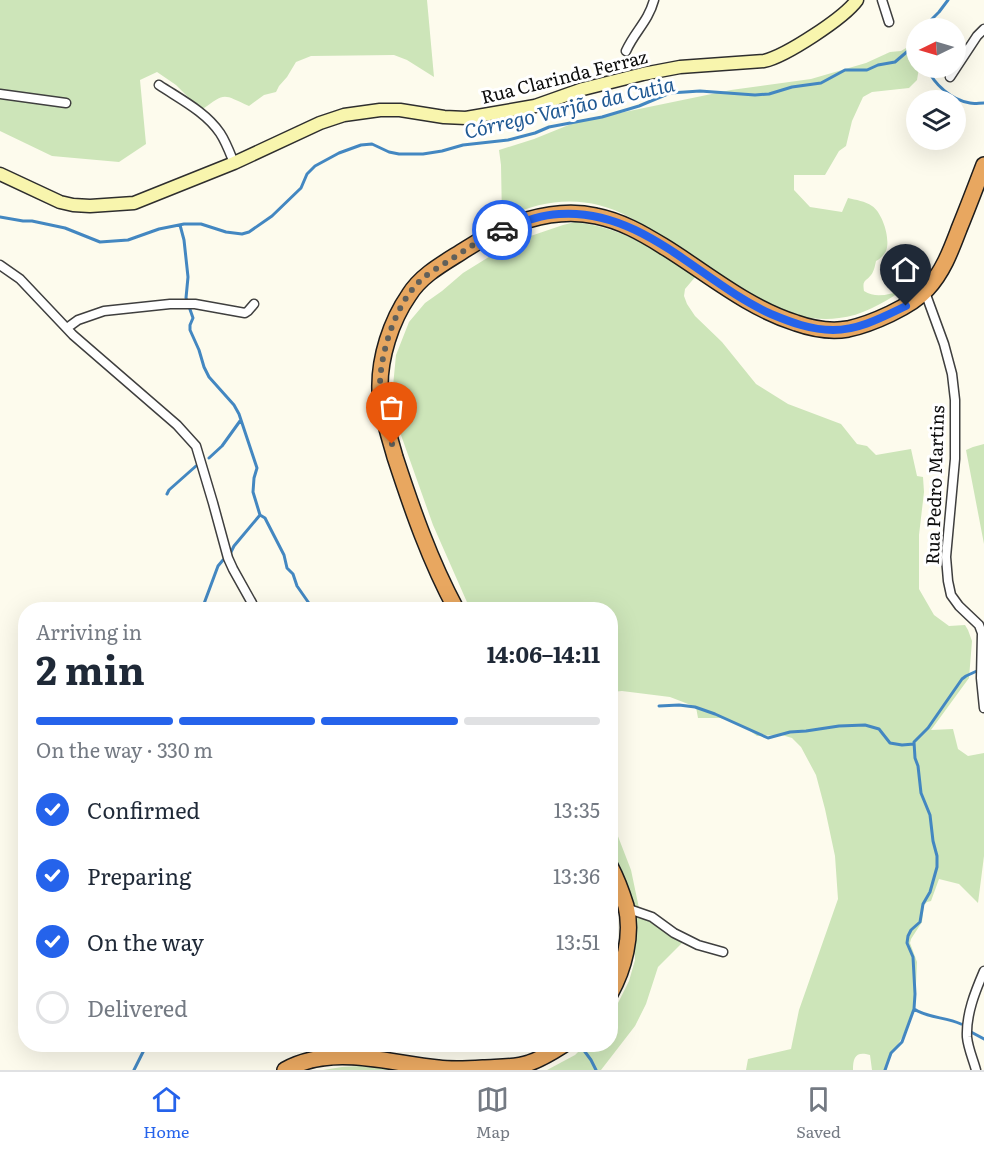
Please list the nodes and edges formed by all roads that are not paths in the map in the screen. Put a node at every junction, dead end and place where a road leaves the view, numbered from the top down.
1 (654, 0) edge
2 (857, 0) edge
3 (882, 0) edge
4 (889, 22) dead end
5 (984, 29) edge
6 (626, 51) dead end
7 (966, 53) edge
8 (159, 85) dead end
9 (0, 94) edge
10 (66, 103) dead end
11 (234, 163) junction
12 (984, 165) edge
13 (0, 174) edge
14 (0, 266) edge
15 (925, 292) junction
16 (254, 304) dead end
17 (67, 328) junction
18 (251, 602) edge
19 (452, 602) edge
20 (984, 708) edge
21 (618, 887) edge
22 (626, 908) junction
23 (723, 952) dead end
24 (984, 971) edge
25 (618, 982) edge
26 (551, 1052) edge
27 (285, 1070) edge
28 (976, 1070) edge

1 - 6 street
2 - 11 street, Rua Clarinda Ferraz
3 - 4 street
5 - 7 street
8 - 11 street
9 - 10 street
11 - 13 street, Rua Clarinda Ferraz
12 - 15 highway
14 - 17 street
15 - 19 highway
15 - 20 street, Rua Pedro Martins
16 - 17 street
17 - 18 street
21 - 22 highway
22 - 23 street
22 - 25 highway
24 - 28 street
26 - 27 highway

